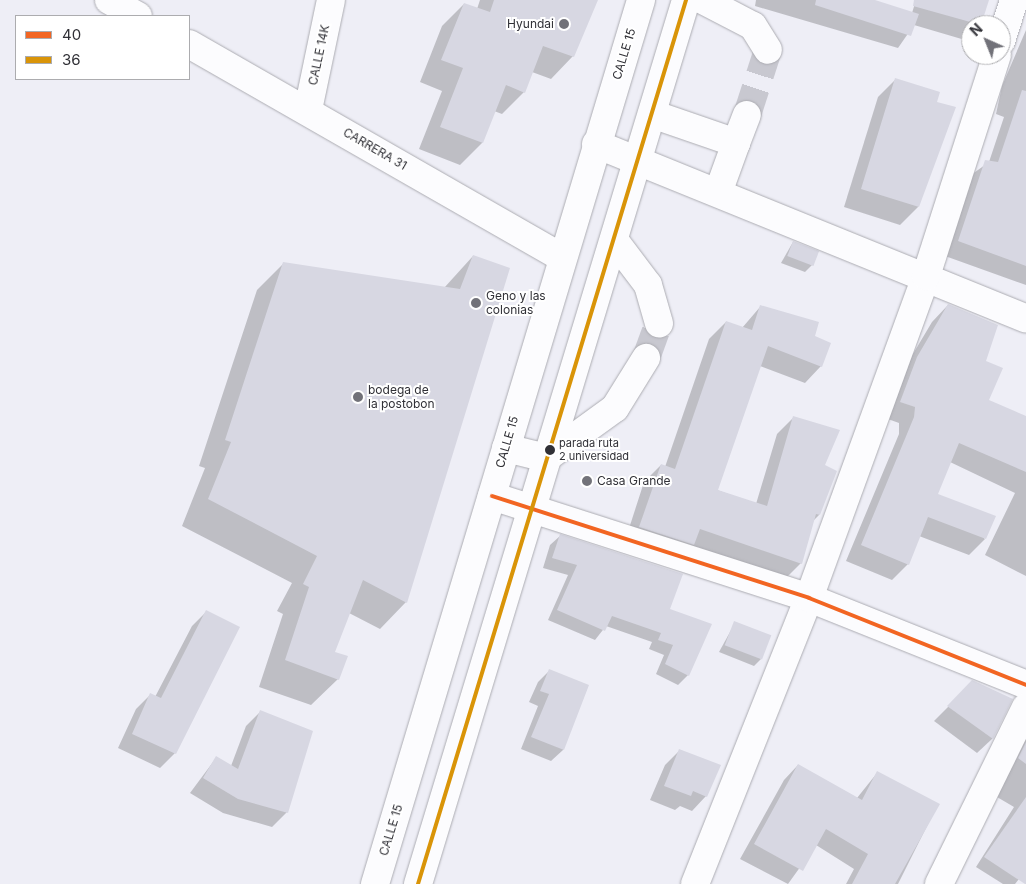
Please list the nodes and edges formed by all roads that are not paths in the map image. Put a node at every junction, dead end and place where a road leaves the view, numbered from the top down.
1 (109, 0) edge
2 (331, 0) edge
3 (641, 0) edge
4 (686, 0) edge
5 (703, 0) edge
6 (1014, 0) edge
7 (136, 15) edge
8 (1009, 15) edge
9 (190, 45) edge
10 (768, 50) dead end
11 (994, 65) edge
12 (308, 110) junction
13 (652, 114) junction
14 (747, 115) tunnel mouth
15 (736, 143) junction
16 (596, 144) junction
17 (640, 159) junction
18 (719, 190) junction
19 (614, 240) junction
20 (560, 258) junction
21 (926, 276) junction
22 (1026, 319) edge
23 (659, 323) tunnel mouth
24 (646, 358) tunnel mouth
25 (506, 448) junction
26 (546, 458) junction
27 (492, 496) junction
28 (531, 505) junction
29 (809, 598) junction
30 (1026, 685) edge
31 (1026, 707) edge
32 (374, 884) edge
33 (418, 884) edge
34 (695, 884) edge
35 (939, 884) edge

1 - 7 main road
2 - 12 main road, CALLE 14K
3 - 16 main road, CALLE 15
4 - 13 main road
5 - 10 main road
6 - 8 main road
9 - 12 main road, CARRERA 31
11 - 21 main road
12 - 20 main road, CARRERA 31
13 - 15 main road
13 - 17 main road
14 - 15 main road
15 - 18 main road
16 - 17 main road
16 - 20 main road, CALLE 15
17 - 18 main road
17 - 19 main road
18 - 21 main road
19 - 23 main road
19 - 26 main road
20 - 25 main road, CALLE 15
21 - 22 main road
21 - 29 main road
24 - 26 main road
25 - 26 main road
25 - 27 main road, CALLE 15
26 - 28 main road
27 - 28 main road
27 - 32 main road, CALLE 15
28 - 29 main road
28 - 33 main road
29 - 30 main road
29 - 34 main road
31 - 35 main road

